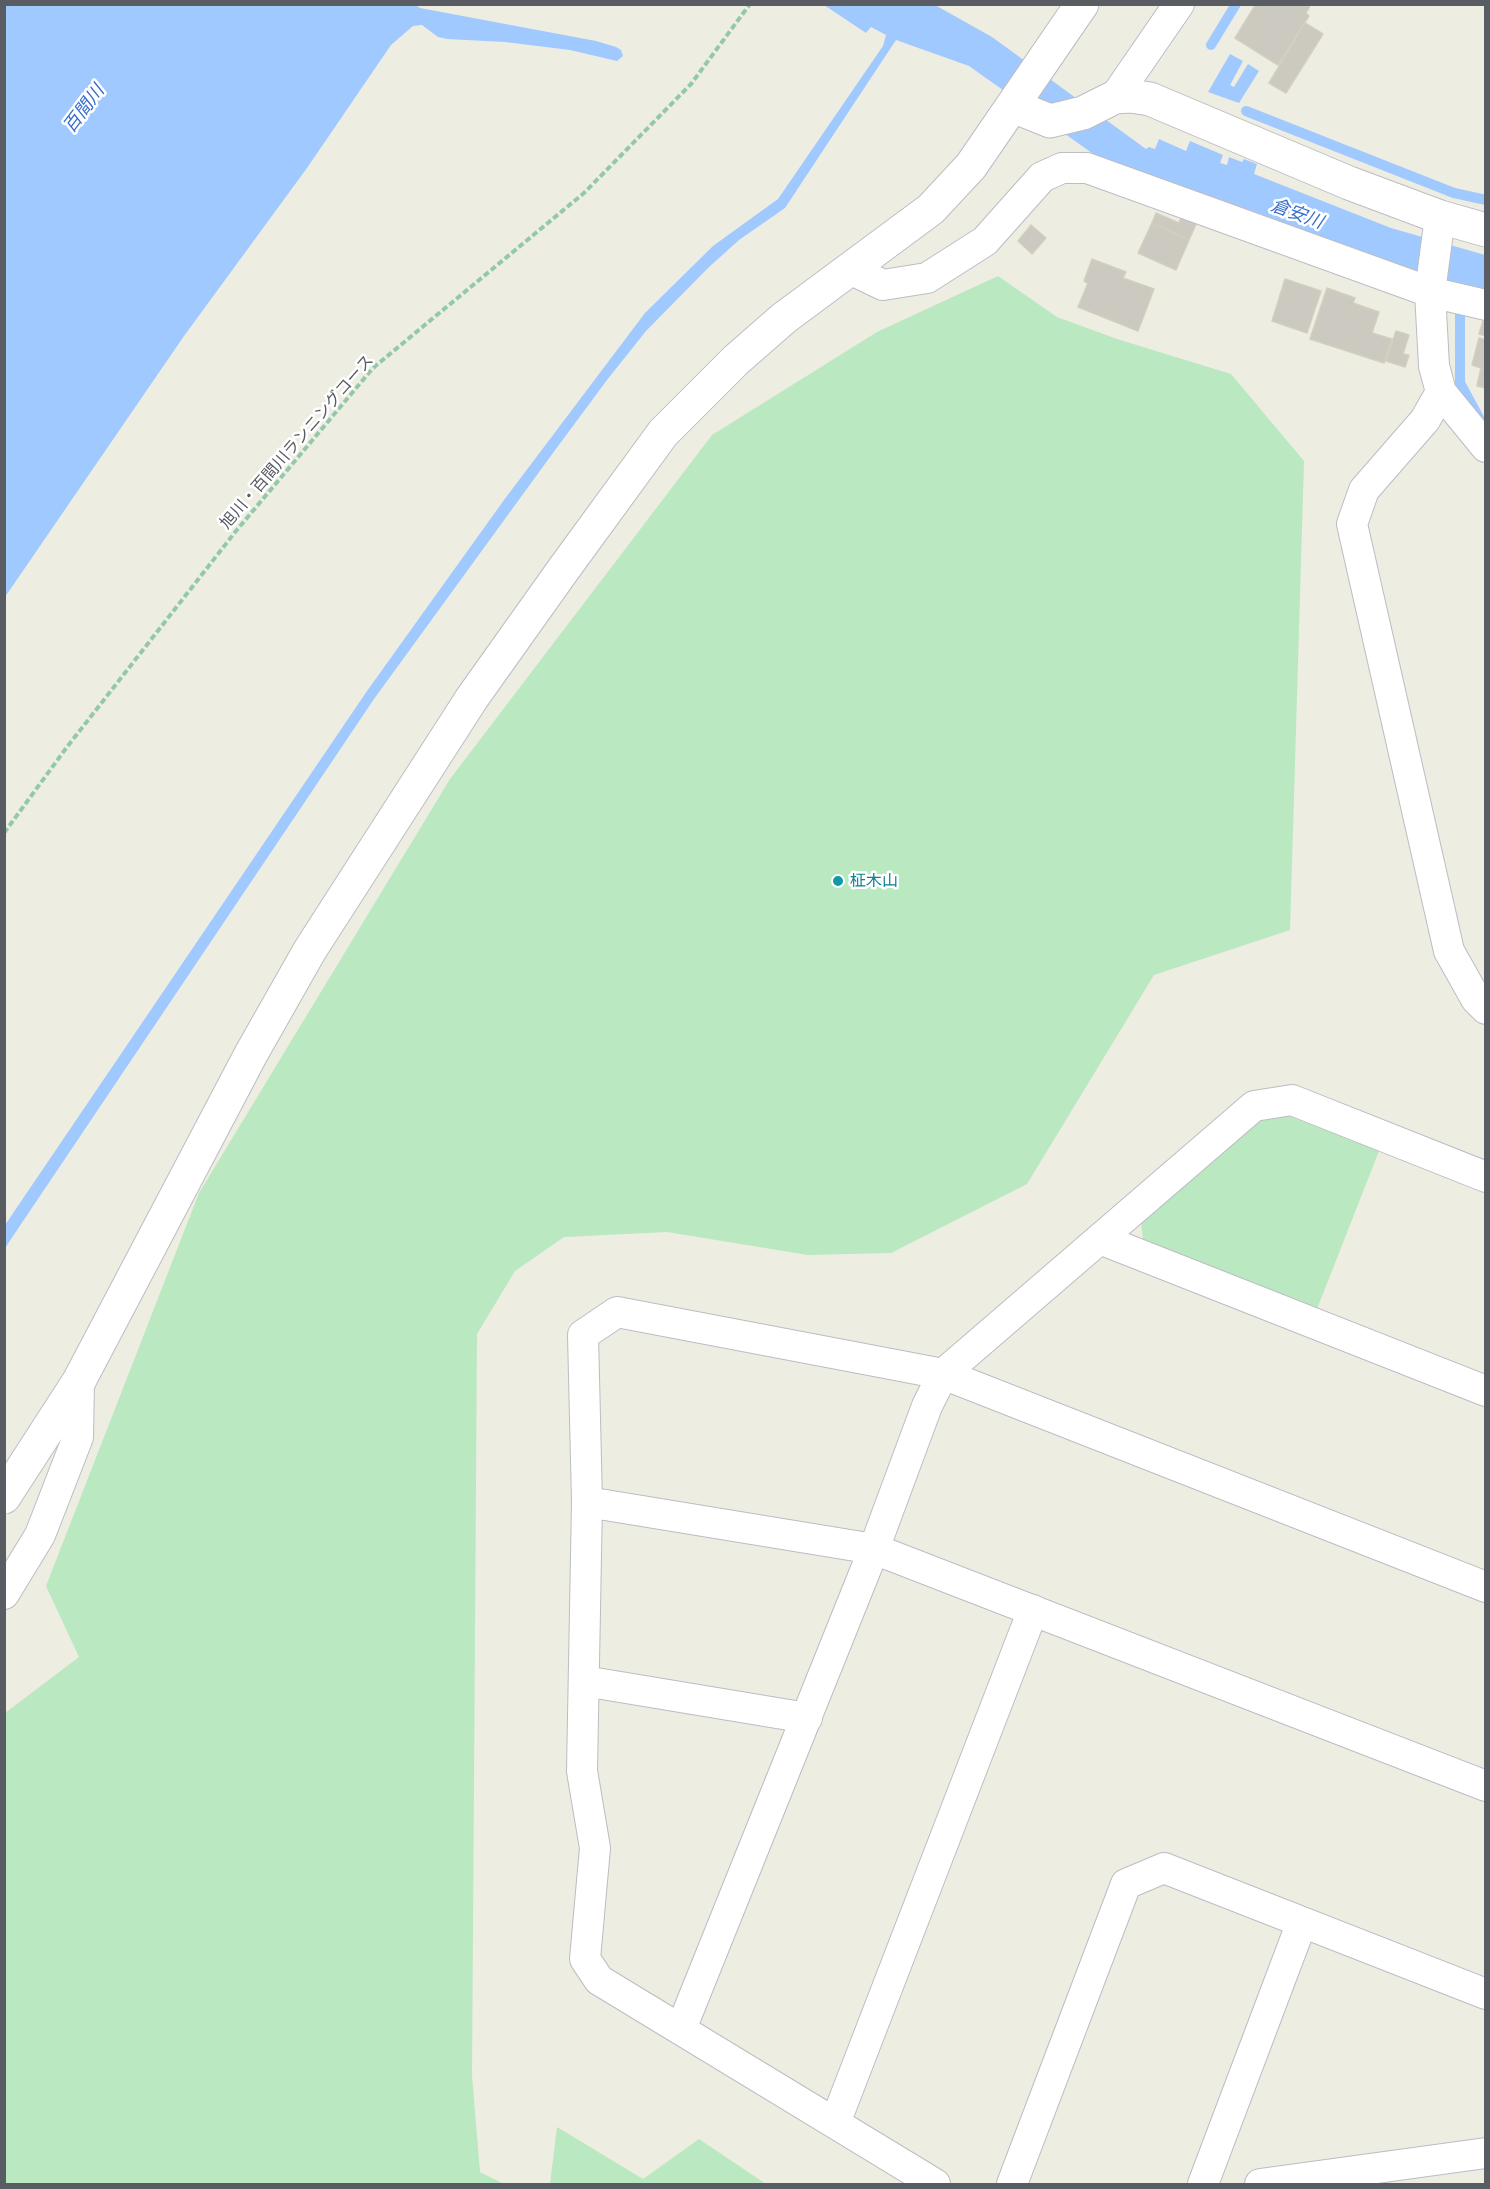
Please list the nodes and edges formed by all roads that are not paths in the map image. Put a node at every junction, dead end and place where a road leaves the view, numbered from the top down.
1 (1082, 4) edge
2 (1179, 4) edge
3 (1115, 97) junction
4 (1013, 106) junction
5 (1440, 217) junction
6 (1485, 230) edge
7 (850, 269) junction
8 (1460, 299) edge
9 (1441, 392) junction
10 (1485, 447) edge
11 (1485, 1009) edge
12 (1485, 1177) edge
13 (1100, 1239) junction
14 (943, 1374) junction
15 (79, 1381) junction
16 (1485, 1391) edge
17 (4, 1497) edge
18 (587, 1502) junction
19 (874, 1549) junction
20 (1485, 1587) edge
21 (4, 1594) edge
22 (1033, 1610) junction
23 (584, 1681) junction
24 (807, 1718) junction
25 (1485, 1786) edge
26 (1302, 1922) junction
27 (1485, 1994) edge
28 (681, 2029) junction
29 (835, 2124) junction
30 (1485, 2153) edge
31 (935, 2184) edge
32 (1012, 2184) edge
33 (1203, 2184) edge
34 (1260, 2184) edge

1 - 4 street
2 - 3 street
3 - 4 street
3 - 5 street
4 - 7 street
5 - 6 street
5 - 8 street
7 - 8 street
7 - 15 street
8 - 9 street
9 - 10 street
9 - 11 street
12 - 13 street
13 - 14 street
13 - 16 street
14 - 18 street
14 - 19 street
14 - 20 street
15 - 17 street
15 - 21 street
18 - 19 street
18 - 23 street
19 - 22 street
19 - 24 street
22 - 25 street
22 - 29 street
23 - 24 street
23 - 28 street
24 - 28 street
26 - 27 street
26 - 32 street
26 - 33 street
28 - 29 street
29 - 31 street
30 - 34 street

